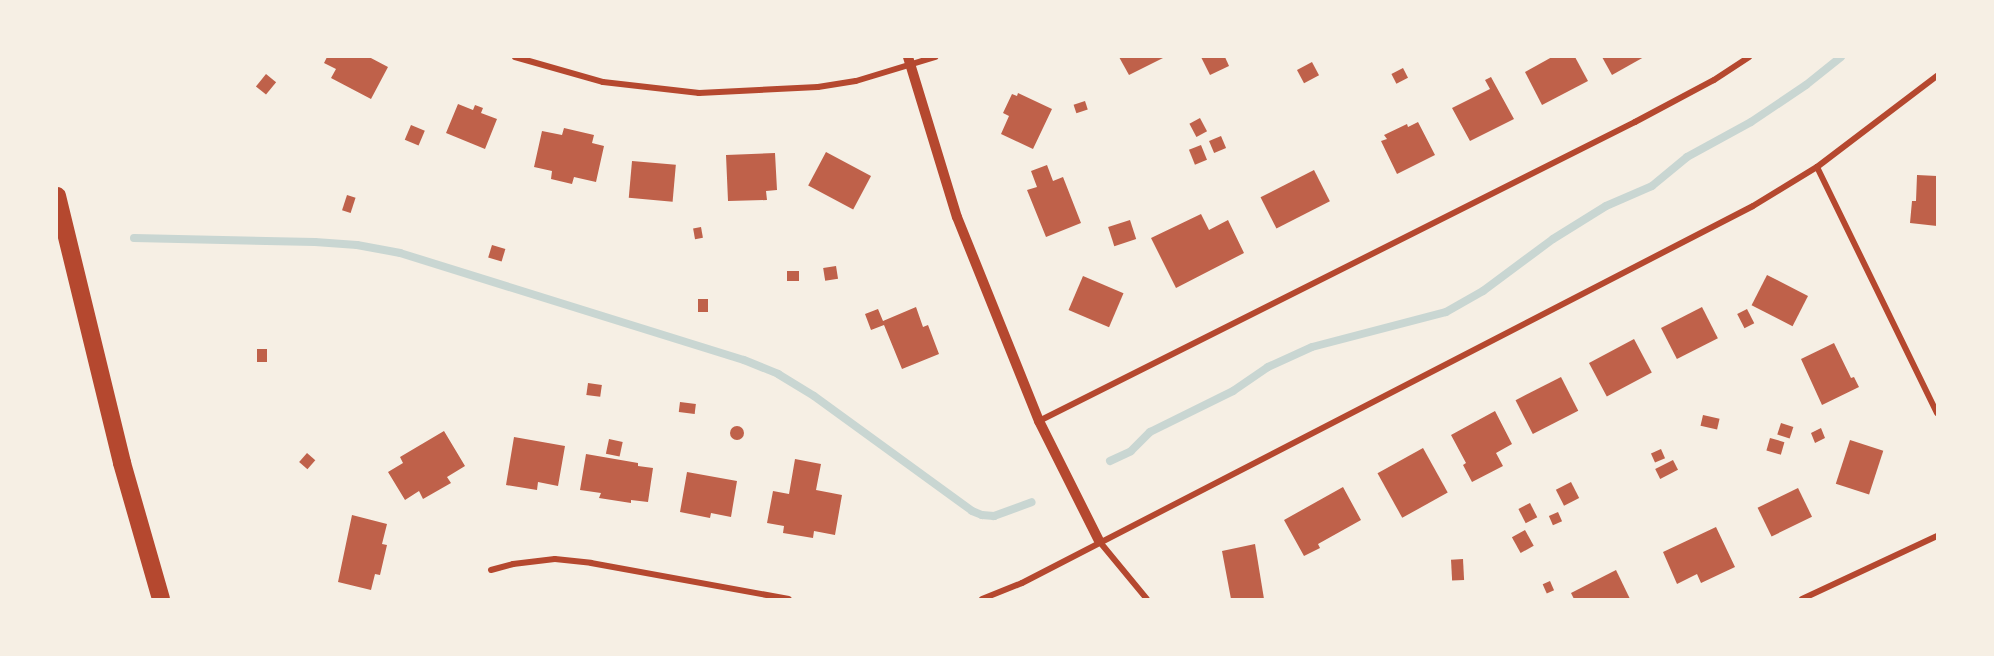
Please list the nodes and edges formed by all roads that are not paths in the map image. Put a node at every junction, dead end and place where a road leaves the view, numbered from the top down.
1 (515, 57) edge
2 (935, 57) edge
3 (1749, 57) edge
4 (525, 59) edge
5 (909, 62) edge
6 (1937, 76) edge
7 (1817, 167) junction
8 (57, 196) edge
9 (1937, 413) edge
10 (1039, 421) junction
11 (1937, 536) edge
12 (1100, 542) junction
13 (491, 570) dead end
14 (161, 599) edge
15 (789, 599) edge
16 (982, 599) edge
17 (1148, 599) edge
18 (1802, 599) edge

1 - 4 street
2 - 5 street
3 - 10 street
4 - 5 street
5 - 10 street
6 - 7 street
7 - 9 street
7 - 12 street
8 - 14 highway
10 - 12 street
11 - 18 street
12 - 16 street
12 - 17 street
13 - 15 street

